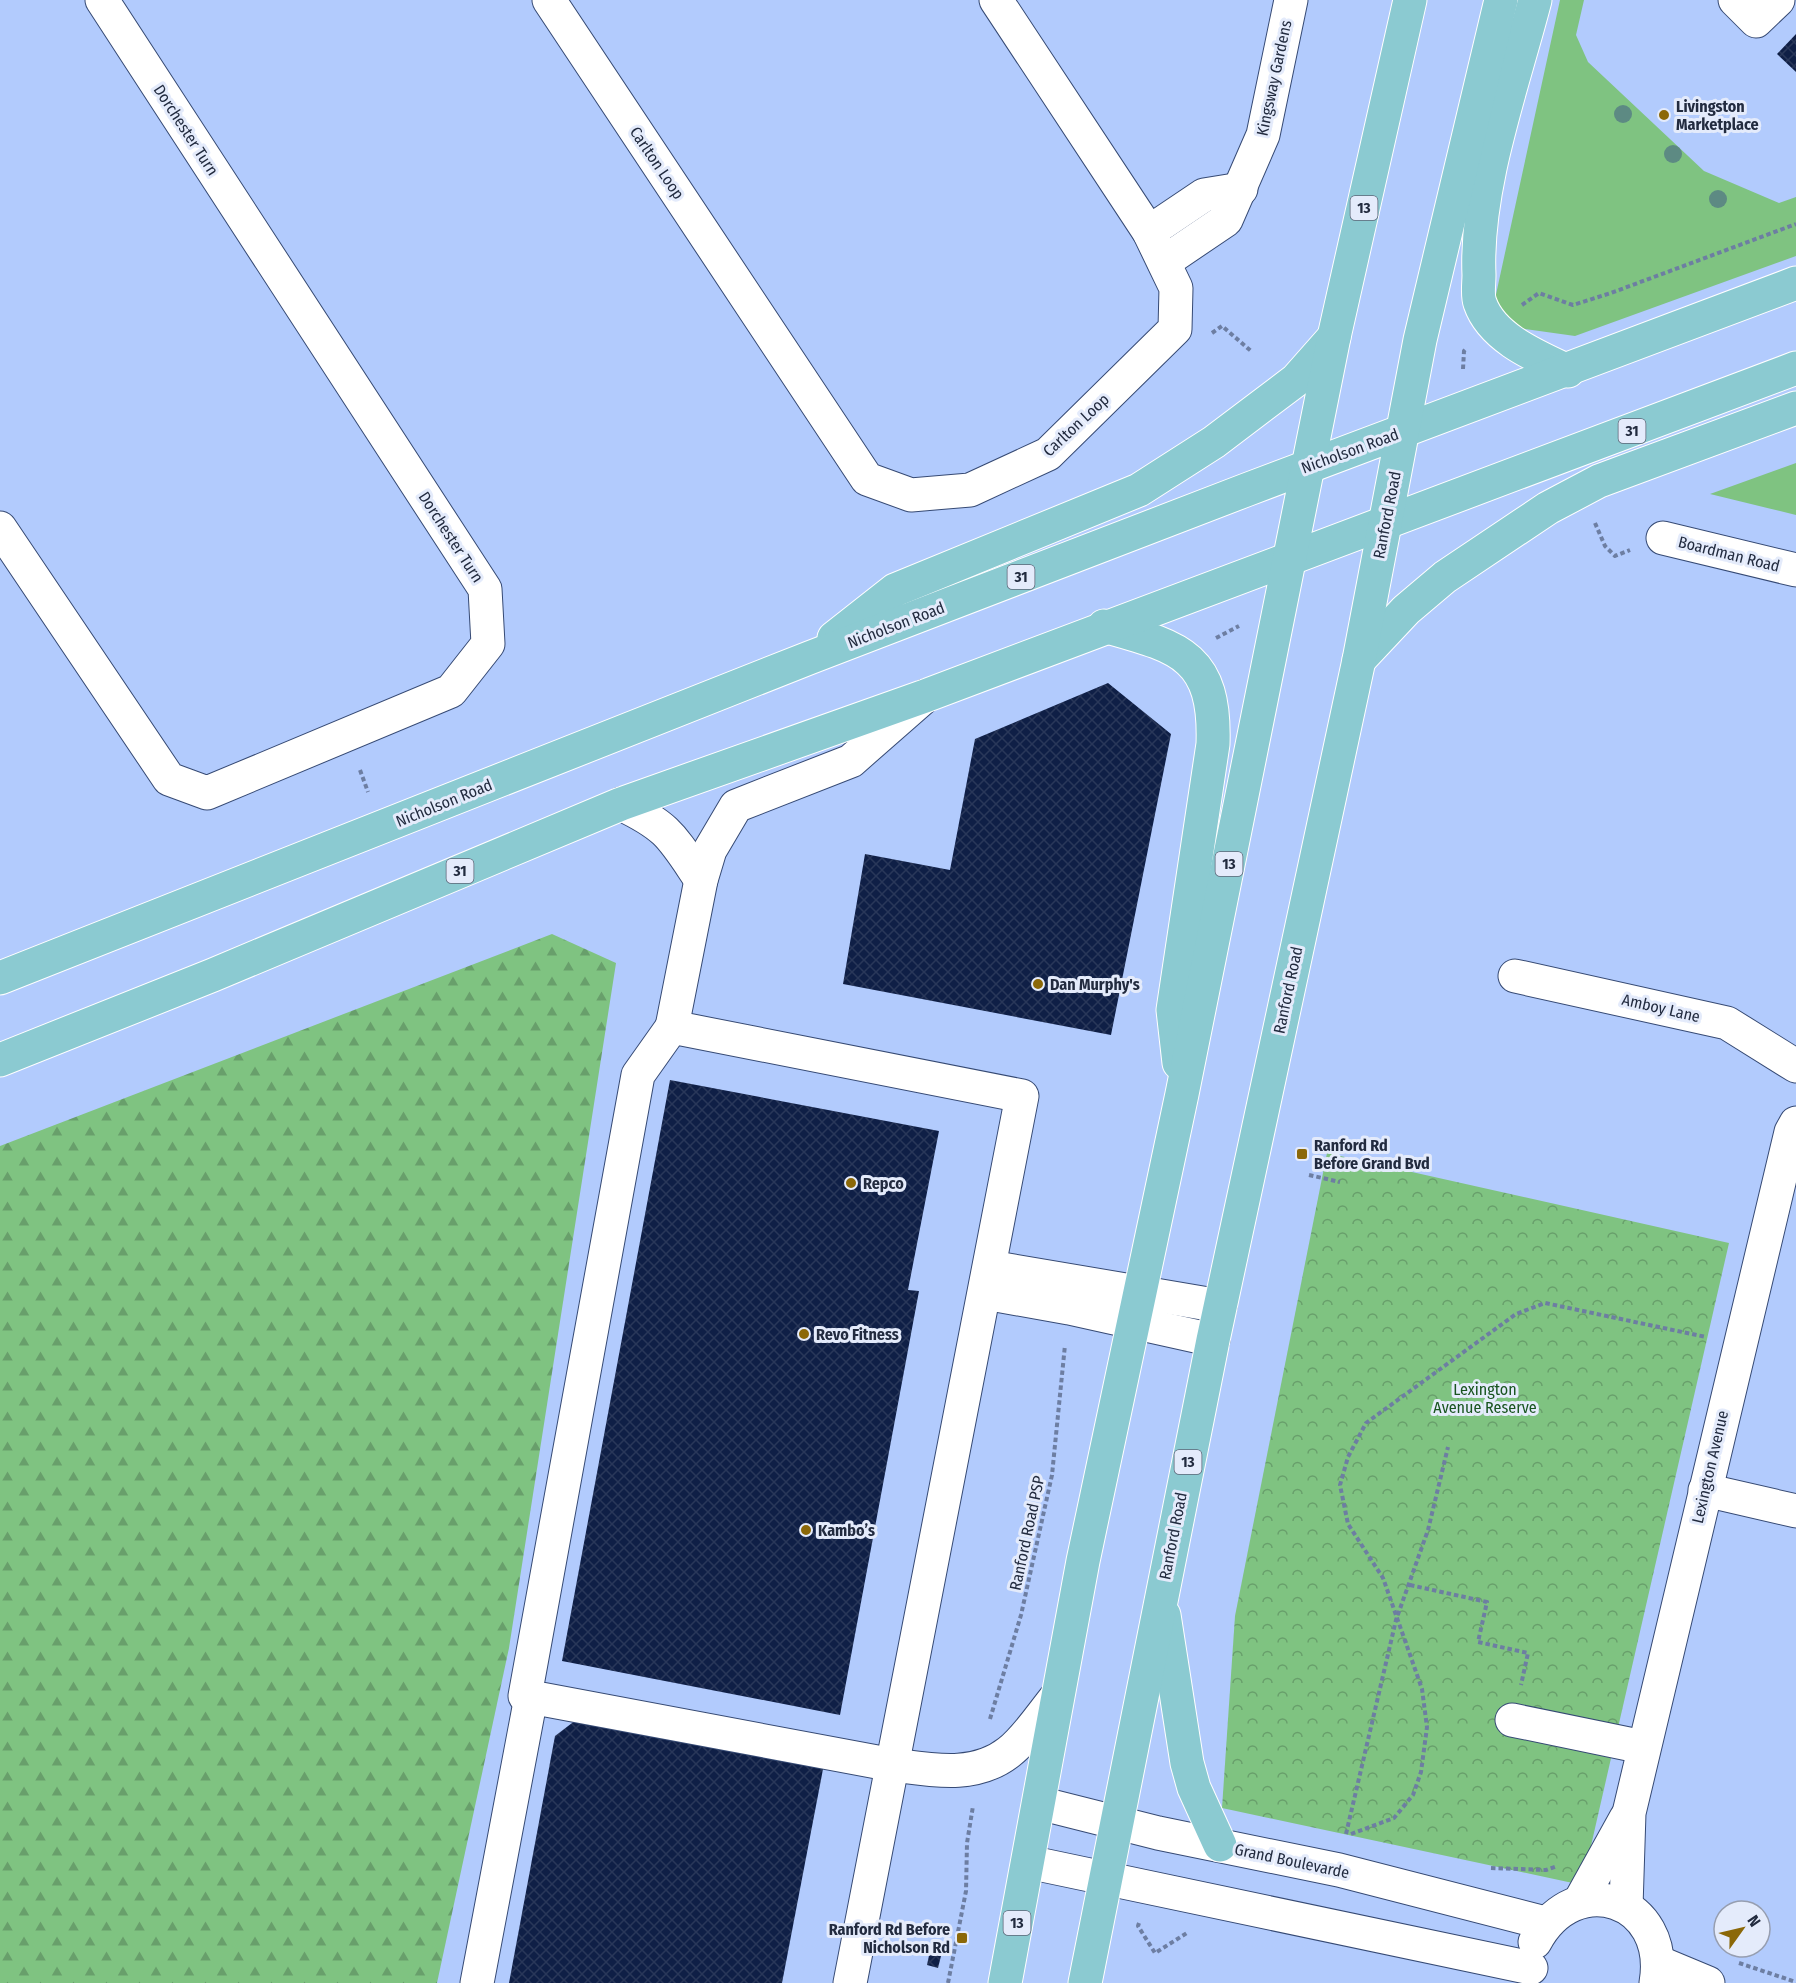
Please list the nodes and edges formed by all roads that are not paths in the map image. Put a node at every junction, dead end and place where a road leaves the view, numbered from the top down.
1 (102, 0) edge
2 (549, 0) edge
3 (996, 0) edge
4 (1291, 0) edge
5 (1410, 0) edge
6 (1502, 0) edge
7 (1535, 0) edge
8 (1735, 0) edge
9 (1778, 0) edge
10 (1241, 189) junction
11 (1149, 232) junction
12 (1164, 262) junction
13 (1796, 284) edge
14 (1334, 337) junction
15 (1796, 368) edge
16 (1568, 371) junction
17 (1796, 408) edge
18 (1403, 432) junction
19 (1309, 466) junction
20 (1385, 524) junction
21 (0, 528) edge
22 (1663, 538) dead end
23 (1291, 558) junction
24 (1796, 570) edge
25 (1104, 626) junction
26 (809, 658) junction
27 (1359, 660) junction
28 (925, 696) junction
29 (621, 804) junction
30 (701, 880) junction
31 (1515, 976) dead end
32 (0, 978) edge
33 (672, 1027) junction
34 (0, 1060) edge
35 (1796, 1066) edge
36 (1182, 1094) junction
37 (1796, 1123) edge
38 (987, 1280) junction
39 (1220, 1306) junction
40 (1136, 1307) junction
41 (1213, 1340) junction
42 (1705, 1490) junction
43 (1796, 1511) edge
44 (1161, 1596) junction
45 (1057, 1696) junction
46 (531, 1697) junction
47 (1512, 1720) road end
48 (1643, 1747) junction
49 (893, 1765) junction
50 (1039, 1803) junction
51 (1629, 1814) junction
52 (1115, 1822) junction
53 (1220, 1845) junction
54 (1029, 1862) junction
55 (1104, 1877) junction
56 (1580, 1901) junction
57 (1626, 1907) junction
58 (1545, 1923) junction
59 (1658, 1973) edge
60 (1533, 1976) edge
61 (477, 1983) edge
62 (850, 1983) edge
63 (1005, 1983) edge
64 (1085, 1983) edge
65 (1708, 1983) edge

1 - 21 street, Dorchester Turn
2 - 12 street, Carlton Loop
3 - 11 street
4 - 10 street, Kingsway Gardens
5 - 14 main road, 13
6 - 18 main road, Ranford Road / 13
7 - 16 main road
8 - 9 street
10 - 11 street
10 - 12 street, Kingsway Gardens
11 - 12 street
13 - 16 main road, Nicholson Road / 31
14 - 19 main road, 13
14 - 26 main road
15 - 20 main road, 31
16 - 18 main road, Nicholson Road / 31
17 - 27 main road
18 - 19 main road, Nicholson Road / 31
18 - 20 main road, Ranford Road / 13
19 - 23 main road, 13
19 - 26 main road, Nicholson Road / 31
20 - 23 main road, 31
20 - 27 main road, Ranford Road / 13
22 - 24 street, Boardman Road
23 - 25 main road, 31
23 - 36 main road, 13
25 - 28 main road, 31
25 - 36 main road
26 - 32 main road, Nicholson Road / 31
27 - 39 main road, Ranford Road / 13
28 - 29 main road, 31
28 - 30 street
29 - 30 street
29 - 34 main road, 31
30 - 33 street
31 - 35 street, Amboy Lane
33 - 38 street
33 - 46 street
36 - 40 main road, 13
37 - 42 street, Lexington Avenue
38 - 40 street
38 - 49 street
39 - 40 street
39 - 41 main road, Ranford Road / 13
40 - 41 street
40 - 45 main road, 13
41 - 44 main road, Ranford Road / 13
42 - 43 street
42 - 48 street, Lexington Avenue
44 - 52 main road, Ranford Road / 13
44 - 53 main road
45 - 49 street
45 - 50 main road, 13
46 - 49 street
46 - 61 street
47 - 48 street
48 - 51 street, Lexington Avenue
49 - 62 street
50 - 52 street, Grand Boulevarde
50 - 54 main road, 13
51 - 56 street, Lexington Avenue
51 - 57 street, Lexington Avenue
52 - 53 street, Grand Boulevarde
52 - 55 main road, Ranford Road / 13
53 - 58 street, Grand Boulevarde
54 - 55 street
54 - 63 main road, 13
55 - 60 street
55 - 64 main road, Ranford Road / 13
56 - 57 street
56 - 58 street
57 - 59 street
58 - 60 street
59 - 65 street

